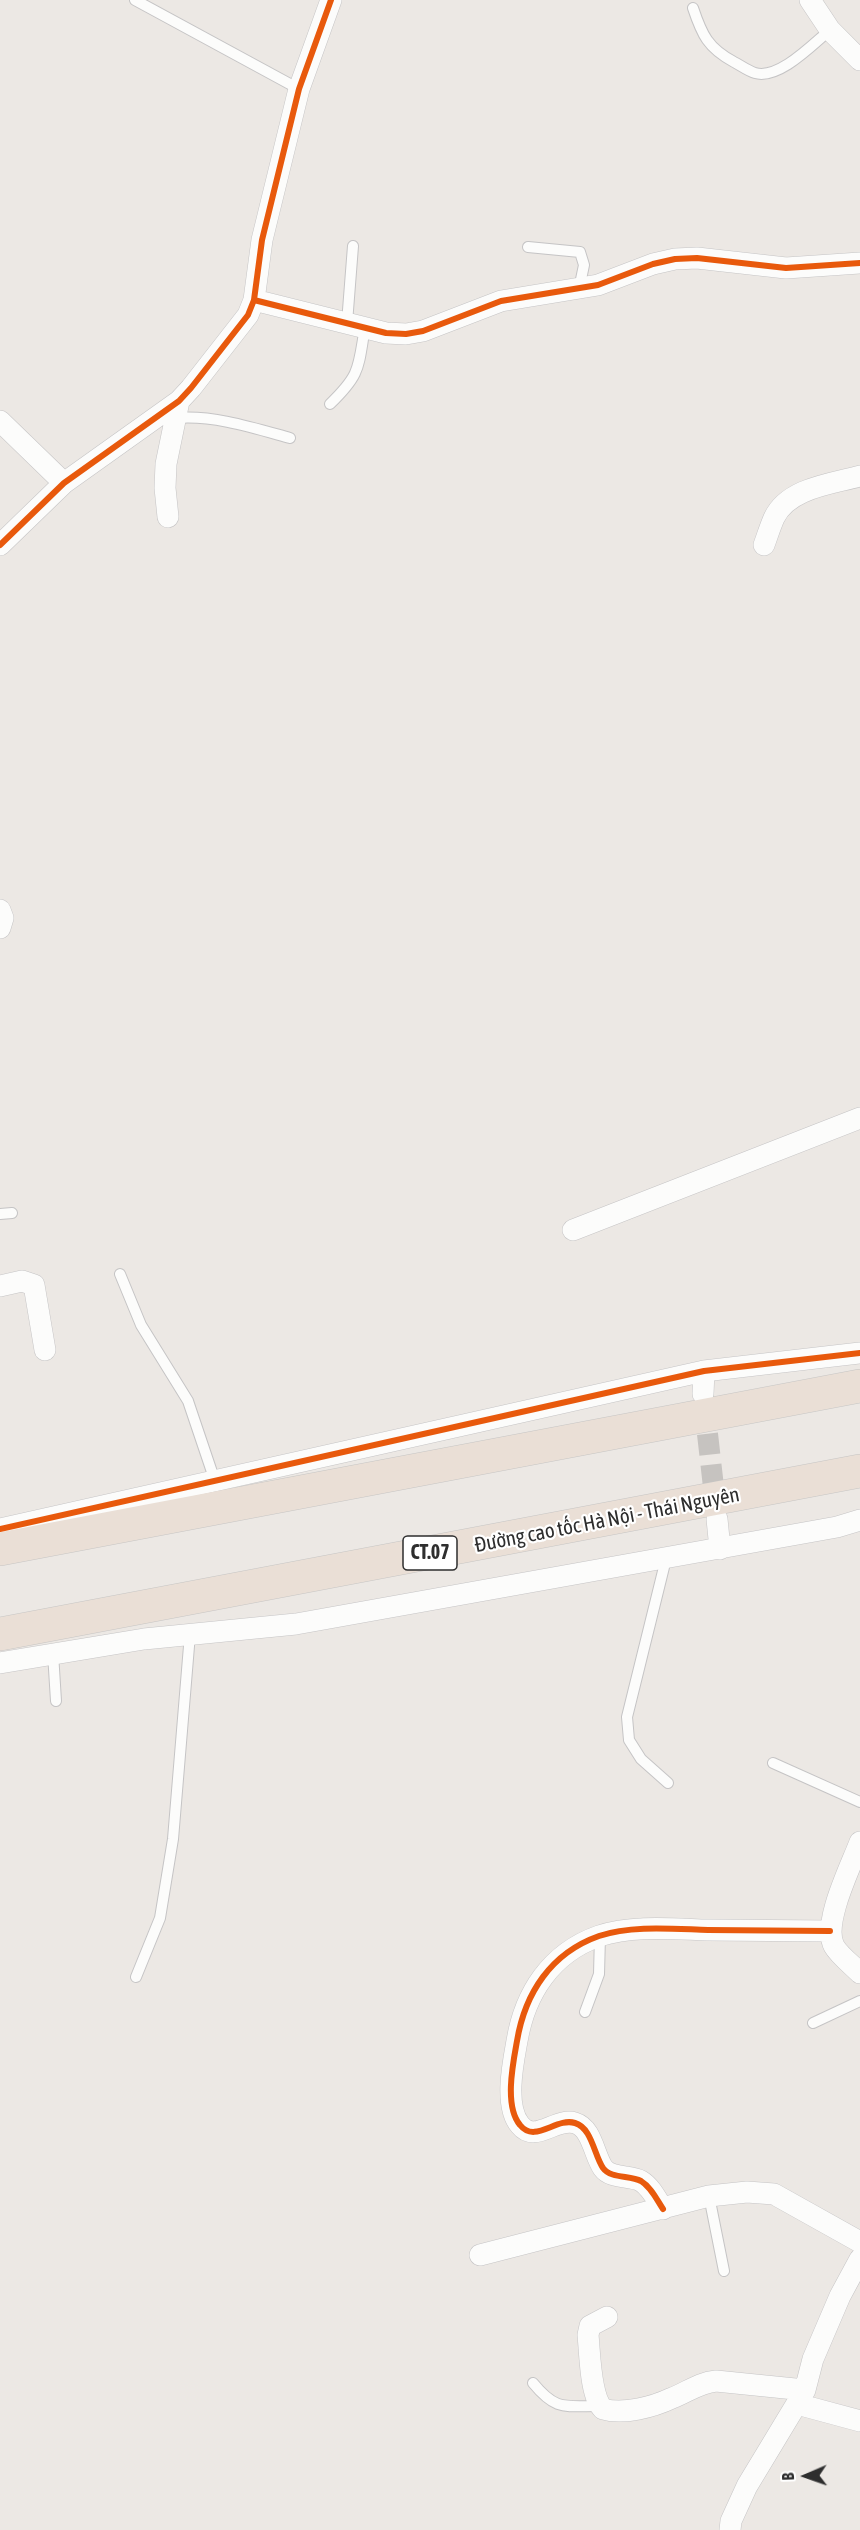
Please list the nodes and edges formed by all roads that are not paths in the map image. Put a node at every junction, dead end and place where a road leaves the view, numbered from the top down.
1 (135, 0) edge
2 (331, 0) edge
3 (810, 0) edge
4 (693, 8) dead end
5 (830, 30) junction
6 (860, 60) edge
7 (299, 89) junction
8 (353, 246) dead end
9 (528, 247) dead end
10 (860, 263) edge
11 (579, 289) junction
12 (254, 300) junction
13 (356, 325) junction
14 (330, 404) dead end
15 (178, 409) junction
16 (0, 421) edge
17 (290, 438) dead end
18 (860, 476) edge
19 (64, 483) junction
20 (168, 517) dead end
21 (0, 545) edge
22 (764, 545) dead end
23 (860, 1118) edge
24 (12, 1213) dead end
25 (0, 1214) edge
26 (573, 1230) dead end
27 (120, 1274) dead end
28 (0, 1286) edge
29 (45, 1350) dead end
30 (859, 1351) edge
31 (704, 1371) junction
32 (860, 1386) edge
33 (703, 1394) tunnel mouth
34 (860, 1471) edge
35 (215, 1481) junction
36 (717, 1519) tunnel mouth
37 (860, 1520) edge
38 (0, 1529) edge
39 (0, 1549) edge
40 (720, 1550) junction
41 (666, 1559) junction
42 (0, 1634) edge
43 (190, 1634) junction
44 (53, 1653) junction
45 (0, 1663) edge
46 (56, 1701) dead end
47 (773, 1763) dead end
48 (668, 1783) dead end
49 (860, 1802) edge
50 (860, 1842) edge
51 (830, 1931) junction
52 (600, 1936) junction
53 (860, 1973) edge
54 (136, 1977) dead end
55 (860, 2001) edge
56 (585, 2012) dead end
57 (813, 2023) dead end
58 (709, 2196) junction
59 (663, 2209) junction
60 (860, 2242) edge
61 (480, 2255) dead end
62 (860, 2259) edge
63 (724, 2271) dead end
64 (607, 2317) dead end
65 (533, 2383) dead end
66 (801, 2397) junction
67 (599, 2406) junction
68 (860, 2421) edge
69 (730, 2530) edge

1 - 7 lane
2 - 7 street
3 - 5 street
4 - 5 lane
5 - 6 street
7 - 12 street
8 - 13 lane
9 - 11 lane
10 - 11 street
11 - 13 street
12 - 13 street
12 - 15 street
13 - 14 lane
15 - 17 lane
15 - 19 street
15 - 20 street
16 - 19 street
18 - 22 street
19 - 21 street
23 - 26 street
24 - 25 lane
27 - 35 lane
28 - 29 street
30 - 31 street
31 - 33 street
31 - 35 street
32 - 39 highway
34 - 42 highway, Đường cao tốc Hà Nội - Thái Nguyên / CT.07
35 - 38 street
36 - 40 street
37 - 40 street
40 - 41 street
41 - 43 street
41 - 48 lane
43 - 44 street
43 - 54 lane
44 - 45 street
44 - 46 lane
47 - 49 lane
50 - 51 street
51 - 52 street
51 - 53 street
52 - 56 lane
52 - 59 street
55 - 57 lane
58 - 59 street
58 - 60 street
58 - 63 lane
59 - 61 street
62 - 66 street
64 - 67 street
65 - 67 lane
66 - 67 street
66 - 68 street
66 - 69 street

